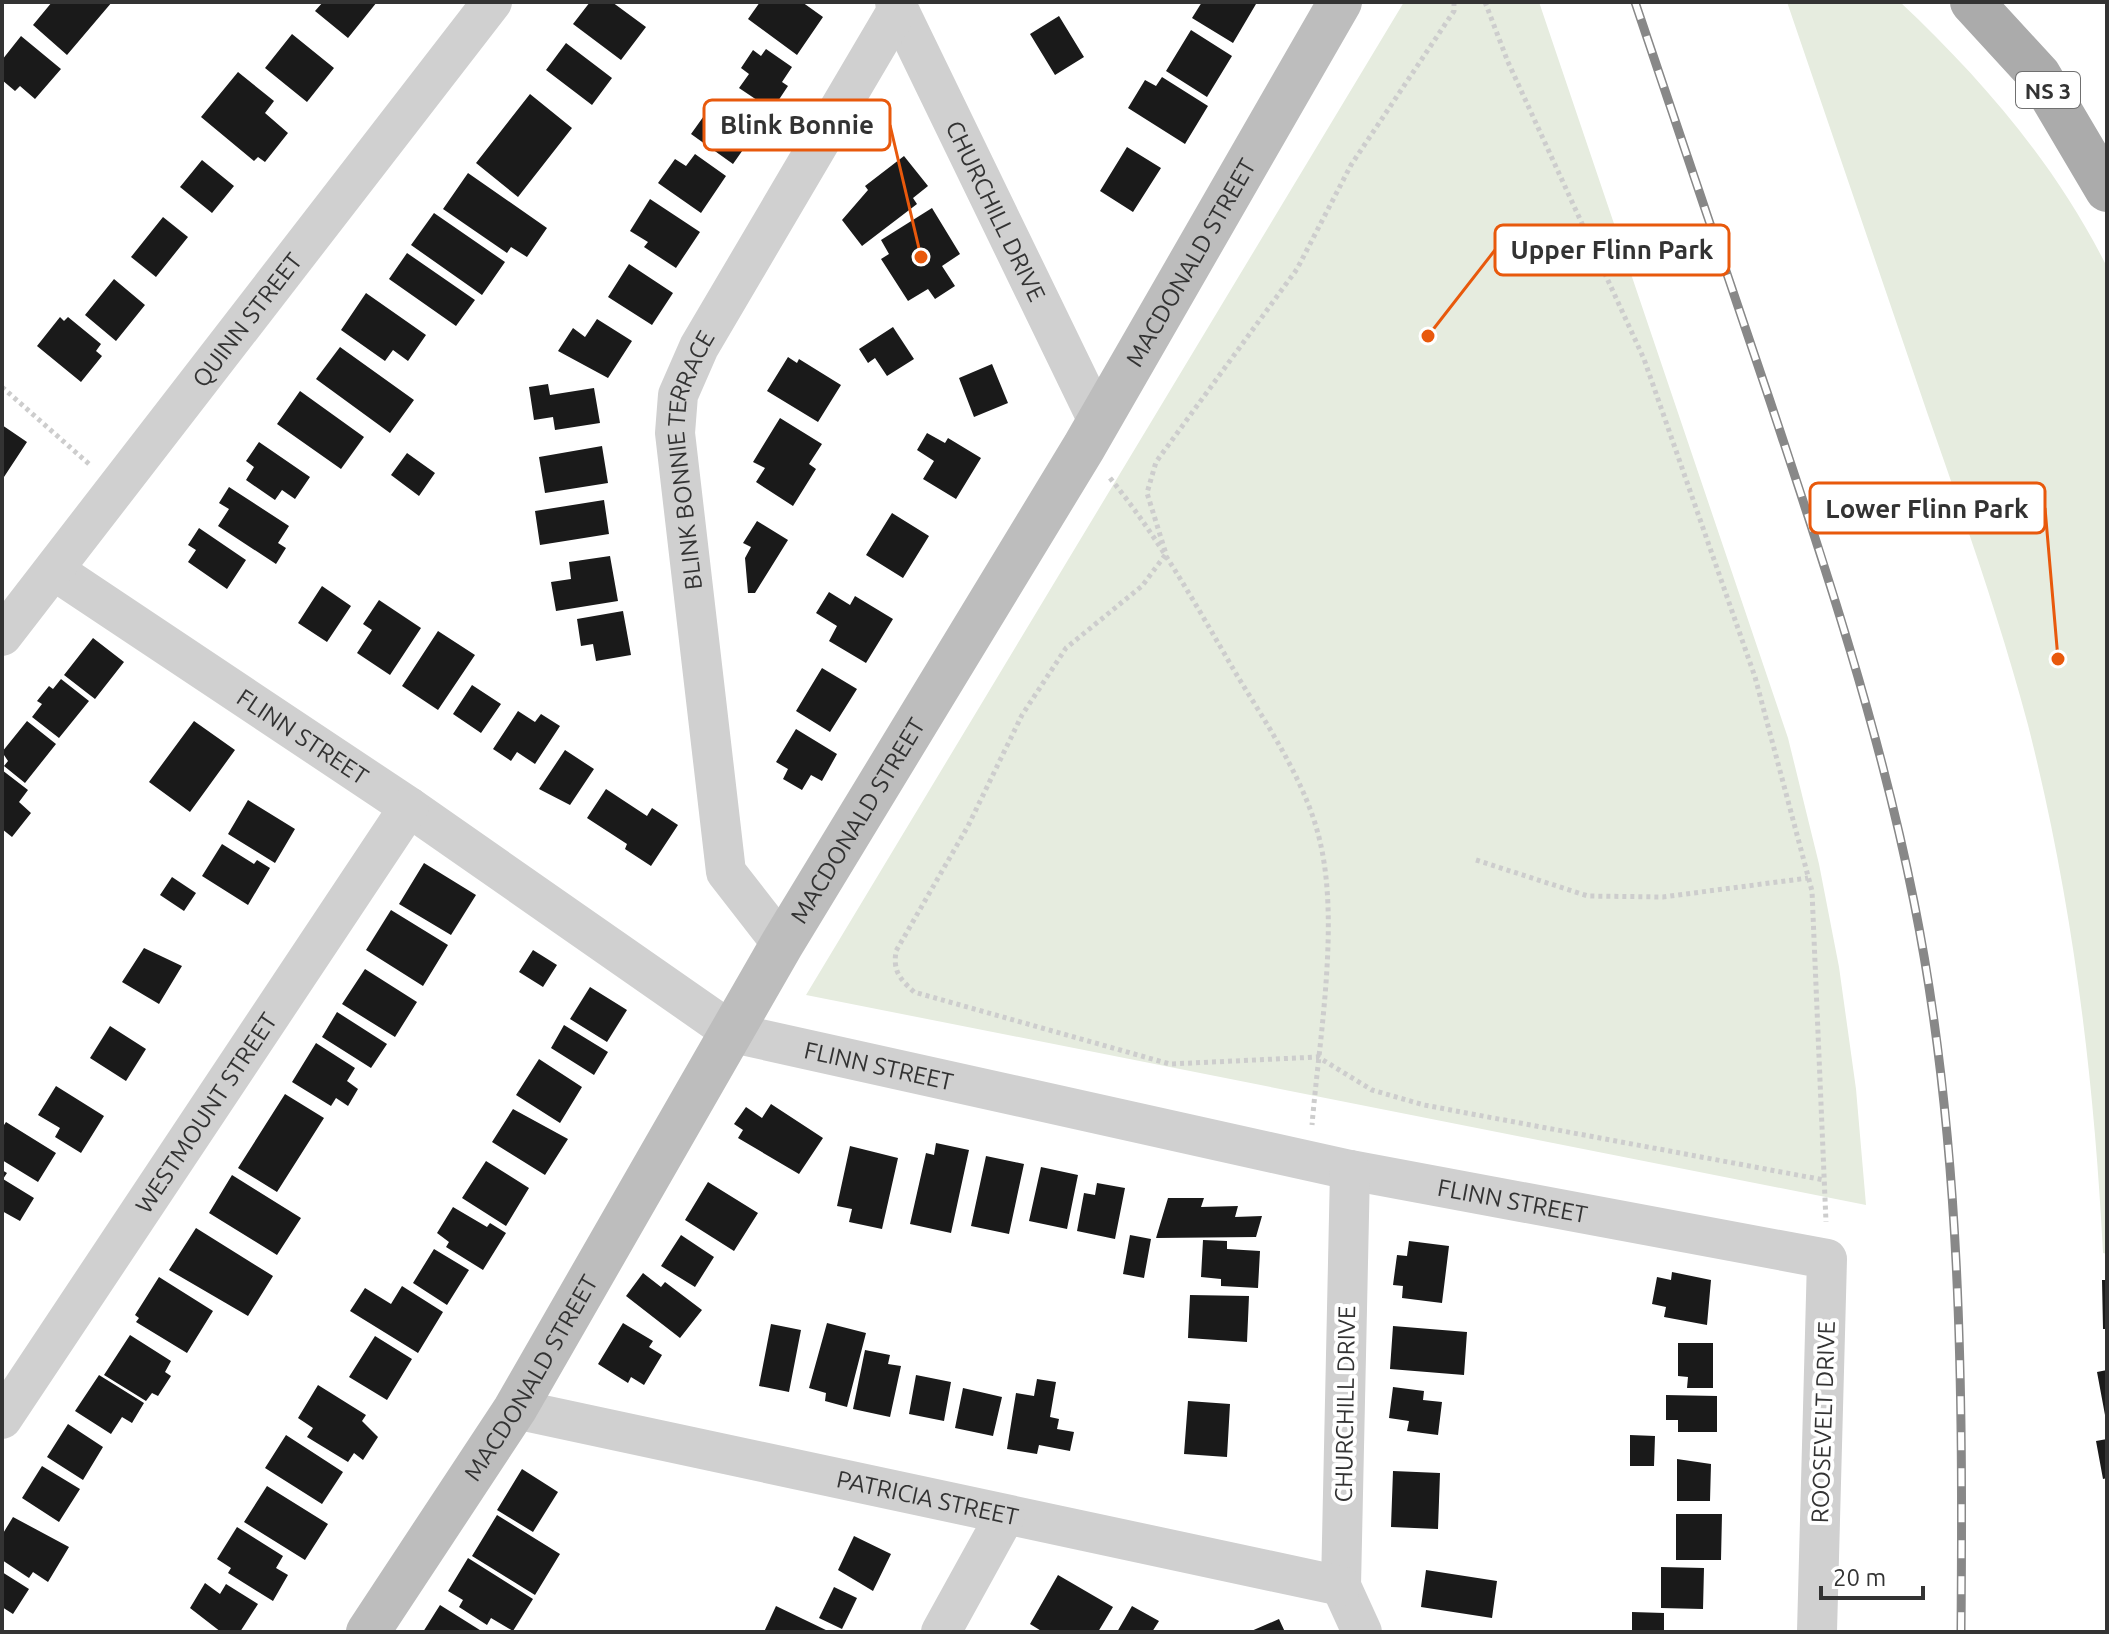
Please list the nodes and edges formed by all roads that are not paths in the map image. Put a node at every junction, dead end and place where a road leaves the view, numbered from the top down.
1 (492, 2) edge
2 (1340, 2) edge
3 (1972, 2) edge
4 (897, 6) edge
5 (2107, 190) edge
6 (1091, 434) junction
7 (55, 571) junction
8 (2, 636) edge
9 (409, 807) junction
10 (782, 944) junction
11 (733, 1033) junction
12 (1350, 1170) junction
13 (1827, 1259) joint
14 (515, 1409) junction
15 (2, 1419) edge
16 (1005, 1516) junction
17 (1341, 1586) junction
18 (368, 1632) edge
19 (941, 1632) edge
20 (1362, 1632) edge
21 (1817, 1632) edge

1 - 7 street, QUINN STREET
2 - 6 street, MACDONALD STREET
3 - 5 main road, NS 3
4 - 6 street, CHURCHILL DRIVE
4 - 10 street, BLINK BONNIE TERRACE
6 - 10 street, MACDONALD STREET
7 - 8 street, QUINN STREET
7 - 9 street, FLINN STREET
9 - 11 street, FLINN STREET
9 - 15 street, WESTMOUNT STREET
10 - 11 street, MACDONALD STREET
11 - 12 street, FLINN STREET
11 - 14 street, MACDONALD STREET
12 - 13 street, FLINN STREET
12 - 17 street, CHURCHILL DRIVE
13 - 21 street, ROOSEVELT DRIVE
14 - 16 street, PATRICIA STREET
14 - 18 street, MACDONALD STREET
16 - 17 street, PATRICIA STREET
16 - 19 street
17 - 20 street, CHURCHILL DRIVE

